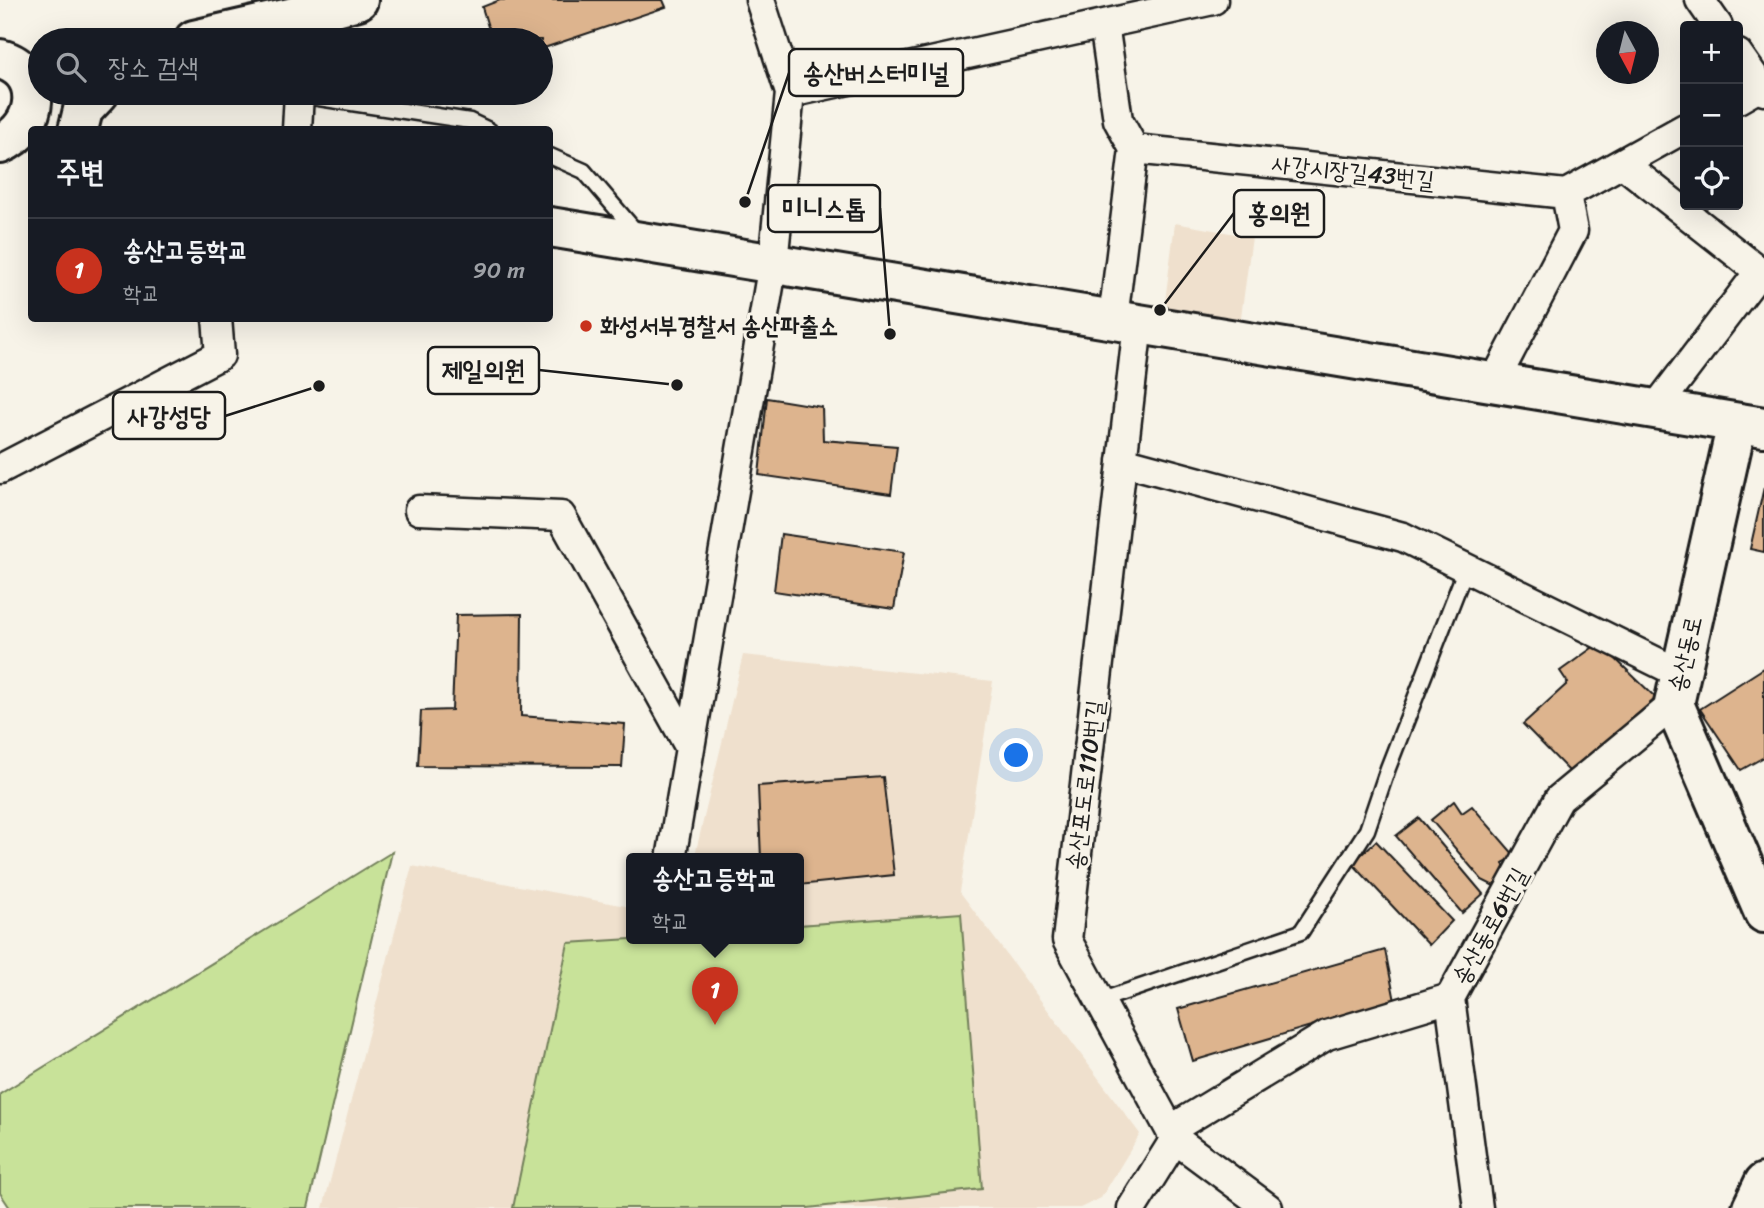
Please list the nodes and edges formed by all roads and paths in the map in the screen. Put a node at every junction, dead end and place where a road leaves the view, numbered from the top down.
1 (760, 0) edge
2 (1213, 0) edge
3 (1700, 0) edge
4 (353, 1) edge
5 (1715, 21) edge
6 (1104, 24) junction
7 (303, 28) edge
8 (16, 59) edge
9 (1743, 64) edge
10 (1756, 90) edge
11 (790, 93) junction
12 (88, 105) edge
13 (298, 105) edge
14 (369, 105) edge
15 (29, 124) edge
16 (79, 126) edge
17 (297, 126) edge
18 (481, 126) edge
19 (1680, 131) edge
20 (1134, 149) junction
21 (553, 157) edge
22 (1622, 163) junction
23 (1566, 194) junction
24 (553, 228) edge
25 (646, 243) junction
26 (773, 263) junction
27 (1762, 273) edge
28 (1126, 321) junction
29 (217, 322) edge
30 (1494, 382) junction
31 (1655, 409) junction
32 (1750, 425) edge
33 (1122, 461) junction
34 (0, 469) edge
35 (419, 510) dead end
36 (1466, 568) junction
37 (1677, 689) junction
38 (690, 748) junction
39 (672, 853) edge
40 (1764, 913) edge
41 (1450, 998) junction
42 (1099, 1001) junction
43 (1172, 1135) junction
44 (1764, 1183) edge
45 (1259, 1206) edge
46 (1132, 1208) edge
47 (1478, 1208) edge
48 (1752, 1208) edge

1 - 11 street
2 - 6 street
3 - 5 street
4 - 7 main road
6 - 11 street
6 - 20 street
8 - 15 main road
9 - 10 street
11 - 26 street
12 - 16 main road
13 - 17 street
14 - 18 lane
19 - 22 street
20 - 23 street, 사강시장길43번길
20 - 28 street, 송산포도로110번길
21 - 25 lane
22 - 23 street
22 - 27 street
23 - 30 street
24 - 25 main road
25 - 26 main road
26 - 28 main road
26 - 38 street
27 - 31 street
28 - 30 main road
28 - 33 street, 송산포도로110번길
29 - 34 street
30 - 31 main road
31 - 32 main road
32 - 37 main road, 송산동로
33 - 36 street
33 - 42 street, 송산포도로110번길
35 - 38 street
36 - 37 street
36 - 42 lane
37 - 40 main road, 송산동로
37 - 41 street, 송산동로6번길
38 - 39 street
41 - 43 street
41 - 47 street, 송산동로6번길
42 - 43 street, 송산포도로110번길
43 - 45 street
43 - 46 street
44 - 48 main road

